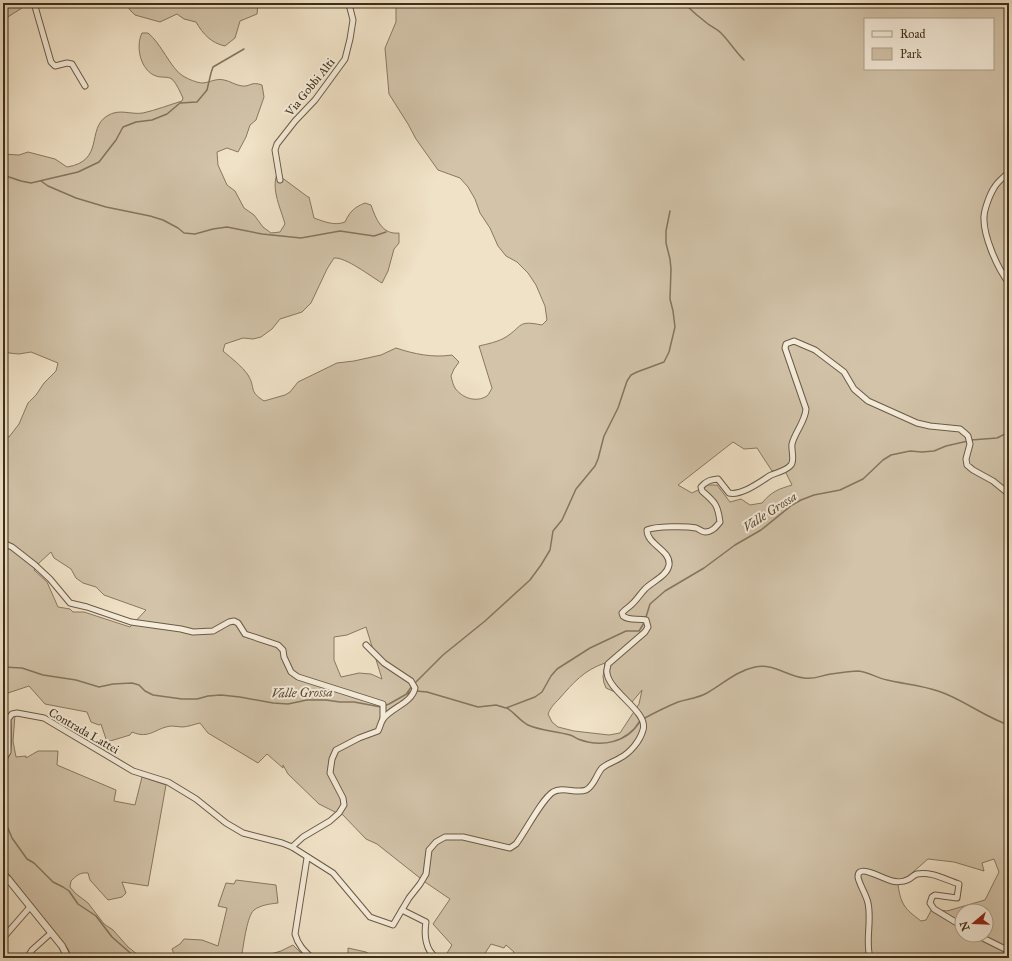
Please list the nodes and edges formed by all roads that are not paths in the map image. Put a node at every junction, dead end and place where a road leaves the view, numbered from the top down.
1 (34, 3) edge
2 (347, 3) edge
3 (85, 86) dead end
4 (1009, 172) edge
5 (280, 180) dead end
6 (1009, 283) edge
7 (1009, 494) edge
8 (3, 543) edge
9 (366, 645) dead end
10 (383, 719) junction
11 (3, 760) edge
12 (292, 847) junction
13 (307, 858) junction
14 (3, 874) edge
15 (8, 879) junction
16 (3, 883) edge
17 (30, 907) junction
18 (402, 910) junction
19 (954, 921) edge
20 (51, 933) junction
21 (3, 938) edge
22 (993, 943) edge
23 (1009, 951) edge
24 (27, 958) edge
25 (68, 958) edge
26 (312, 958) edge
27 (437, 958) edge
28 (870, 958) edge

1 - 3 street
2 - 5 street, Via Gobbi Alti
4 - 6 street
7 - 18 street
8 - 10 street
9 - 10 street
10 - 12 street
11 - 12 street, Contrada Lattei
12 - 13 street
13 - 18 street
13 - 26 street
14 - 15 street
15 - 16 street
15 - 17 street
17 - 20 street
17 - 21 street
18 - 27 street
19 - 28 street
20 - 24 street
20 - 25 street
22 - 23 street

